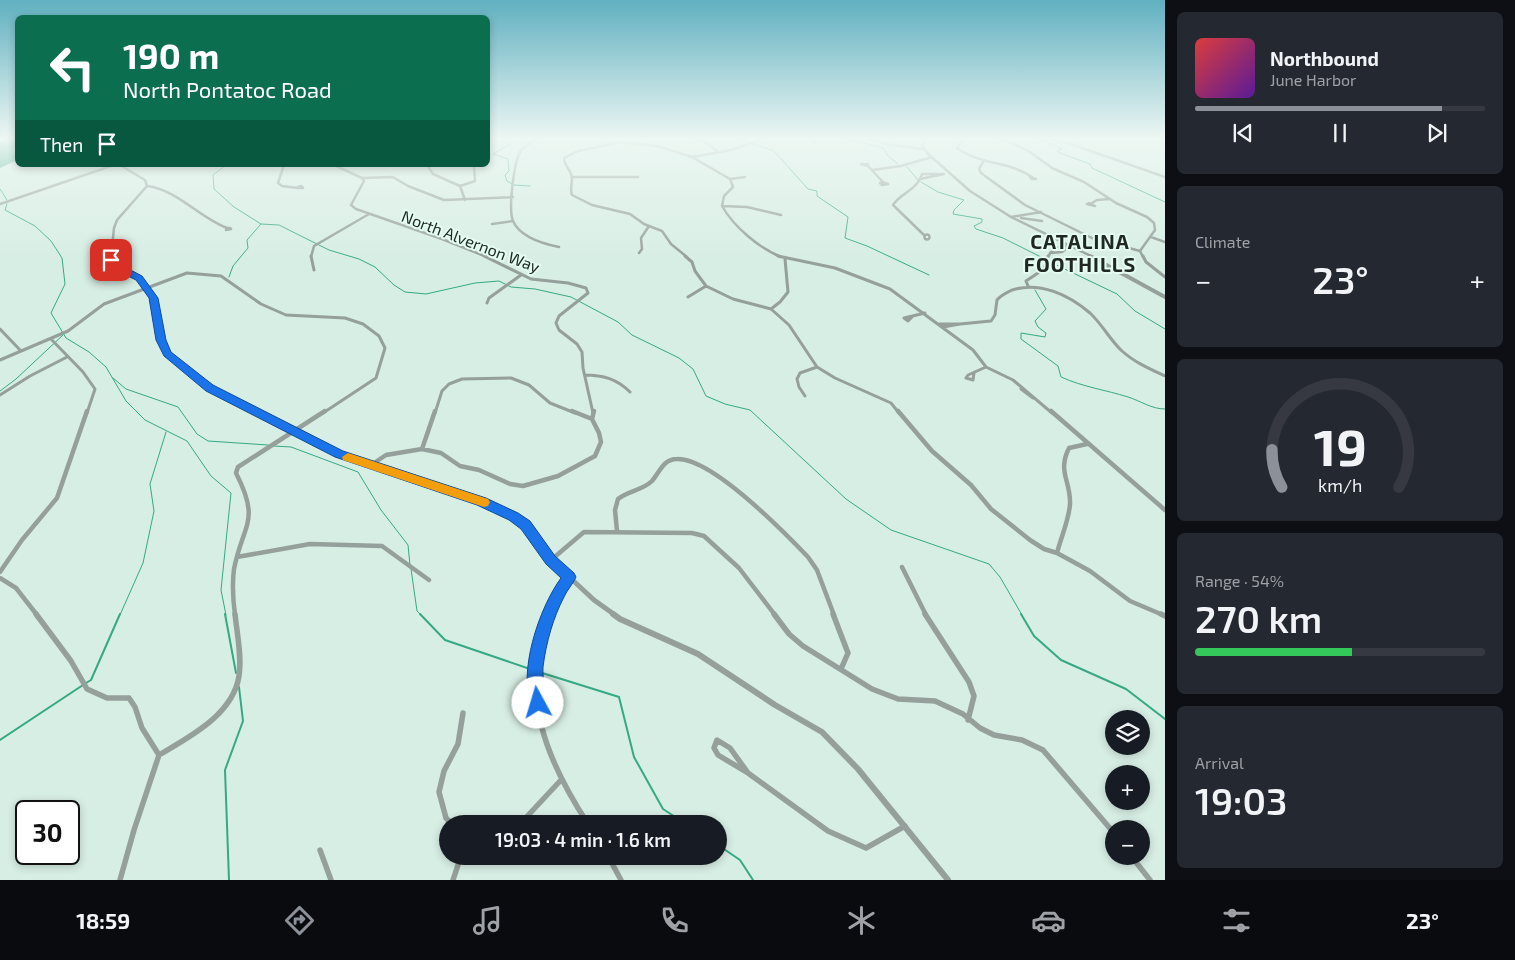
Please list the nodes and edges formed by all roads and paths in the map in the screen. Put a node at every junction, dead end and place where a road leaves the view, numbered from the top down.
1 (73, 179) edge
2 (143, 179) edge
3 (279, 179) edge
4 (362, 179) edge
5 (396, 179) edge
6 (444, 179) edge
7 (476, 179) edge
8 (515, 179) edge
9 (572, 179) edge
10 (730, 179) edge
11 (880, 179) edge
12 (920, 179) edge
13 (957, 179) edge
14 (989, 179) edge
15 (1078, 179) edge
16 (883, 182) dead end
17 (147, 186) junction
18 (460, 186) junction
19 (298, 188) dead end
20 (512, 197) junction
21 (1109, 199) junction
22 (465, 200) junction
23 (0, 204) edge
24 (1092, 204) dead end
25 (722, 206) junction
26 (1041, 212) junction
27 (369, 214) junction
28 (782, 214) dead end
29 (1012, 218) junction
30 (1052, 218) junction
31 (1031, 219) joint
32 (512, 221) junction
33 (492, 224) dead end
34 (649, 226) junction
35 (227, 228) dead end
36 (924, 235) dead end
37 (1151, 237) junction
38 (1165, 242) edge
39 (559, 247) dead end
40 (1064, 247) junction
41 (1140, 251) junction
42 (639, 253) dead end
43 (1050, 253) junction
44 (785, 258) junction
45 (314, 270) dead end
46 (521, 275) junction
47 (1165, 277) edge
48 (706, 286) junction
49 (1028, 286) junction
50 (146, 287) junction
51 (586, 288) joint
52 (688, 297) dead end
53 (1165, 297) edge
54 (487, 303) dead end
55 (771, 309) junction
56 (925, 313) junction
57 (912, 317) dead end
58 (939, 324) junction
59 (960, 324) junction
60 (943, 327) junction
61 (0, 329) edge
62 (50, 338) junction
63 (21, 351) junction
64 (67, 357) junction
65 (0, 360) edge
66 (986, 366) junction
67 (817, 367) junction
68 (974, 373) dead end
69 (585, 375) junction
70 (1165, 376) edge
71 (630, 392) dead end
72 (0, 395) edge
73 (805, 396) dead end
74 (592, 419) junction
75 (293, 432) junction
76 (1087, 444) junction
77 (422, 450) junction
78 (370, 465) junction
79 (1165, 510) edge
80 (617, 531) junction
81 (1057, 553) junction
82 (237, 557) junction
83 (550, 560) junction
84 (902, 567) dead end
85 (0, 572) edge
86 (569, 577) junction
87 (0, 578) edge
88 (430, 580) dead end
89 (1165, 616) edge
90 (841, 669) junction
91 (463, 713) dead end
92 (968, 720) junction
93 (159, 755) junction
94 (748, 773) junction
95 (561, 780) junction
96 (445, 815) edge
97 (528, 815) edge
98 (582, 815) edge
99 (1105, 822) edge
100 (904, 826) junction
101 (320, 850) dead end
102 (458, 865) edge
103 (613, 865) edge
104 (1139, 865) edge
105 (120, 880) edge
106 (331, 880) edge
107 (453, 880) edge
108 (621, 880) edge
109 (948, 880) edge
110 (1150, 880) edge

1 - 23 street
2 - 17 street
3 - 19 street
4 - 27 street, North Alvernon Way
5 - 22 street
6 - 18 street
7 - 18 street
8 - 20 street
9 - 34 street
10 - 25 street
11 - 16 street
12 - 36 street
13 - 29 street
14 - 26 street
15 - 21 street
17 - 35 street
17 - 50 street
18 - 22 street
20 - 22 street
20 - 32 street
21 - 24 street
21 - 37 street
25 - 28 street
25 - 44 street
26 - 29 street
26 - 30 street
27 - 45 street
27 - 46 street, North Alvernon Way
29 - 31 street
29 - 40 street
30 - 31 street
30 - 41 street
32 - 33 street
32 - 39 street
34 - 42 street
34 - 48 street
37 - 38 street
37 - 41 street
40 - 43 street
40 - 43 street
40 - 43 street
40 - 53 street
41 - 47 street
43 - 49 street
44 - 55 street
44 - 56 street
46 - 51 street, North Alvernon Way
46 - 54 street
48 - 52 street
48 - 55 street
49 - 59 street
49 - 70 street
50 - 62 street
50 - 75 street
50 - 75 street
51 - 69 street
55 - 67 street
56 - 57 street
56 - 58 street
58 - 59 street
58 - 60 street
59 - 60 street
60 - 66 street
61 - 63 street
62 - 63 street
62 - 64 street
63 - 65 street
64 - 72 street
64 - 85 street
66 - 68 street
66 - 76 street
67 - 73 street
67 - 81 street
69 - 71 street
69 - 74 street
74 - 77 street
74 - 77 street
75 - 78 street
75 - 82 street
76 - 79 street
76 - 81 street
77 - 78 street
78 - 83 street
80 - 83 street
80 - 90 street
80 - 90 street
81 - 89 street
82 - 88 street
82 - 93 street
83 - 86 street
84 - 92 street
86 - 95 street
86 - 100 street
87 - 93 street
90 - 92 street
91 - 96 street
92 - 99 street
93 - 105 street
94 - 94 street
94 - 100 street
95 - 97 street
95 - 98 street
100 - 109 street
101 - 106 street
102 - 107 street
103 - 108 street
104 - 110 street

